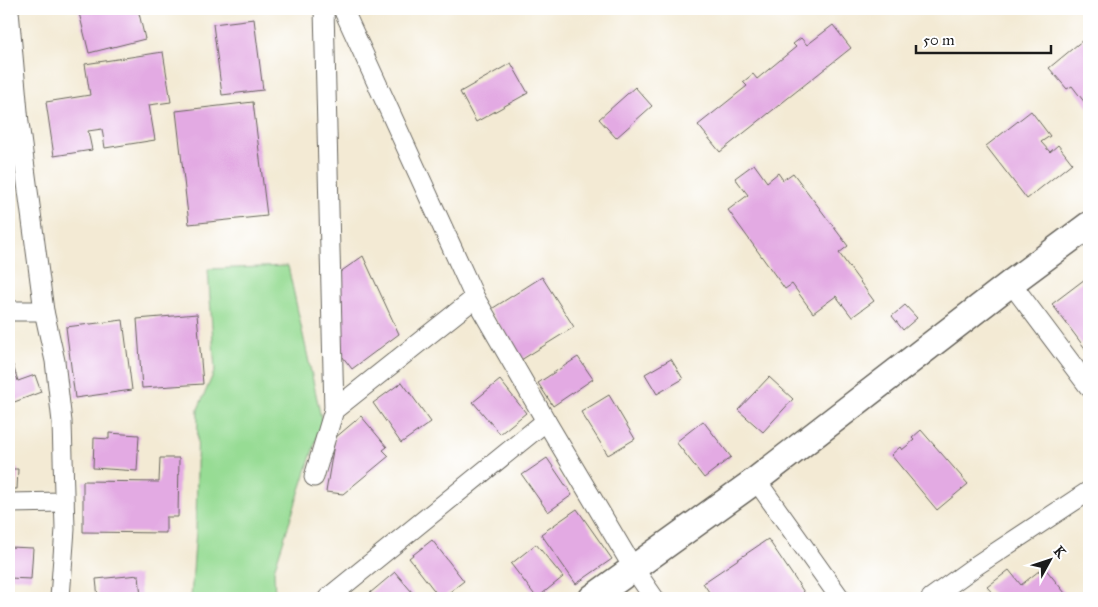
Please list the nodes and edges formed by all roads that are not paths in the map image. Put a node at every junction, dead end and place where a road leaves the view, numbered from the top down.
1 (324, 9) edge
2 (343, 9) edge
3 (9, 11) edge
4 (1089, 225) edge
5 (1011, 283) junction
6 (475, 298) junction
7 (9, 311) edge
8 (44, 311) junction
9 (1089, 387) edge
10 (334, 410) junction
11 (546, 422) junction
12 (314, 476) dead end
13 (756, 480) junction
14 (1089, 490) edge
15 (64, 502) junction
16 (9, 503) edge
17 (634, 569) junction
18 (60, 598) edge
19 (328, 598) edge
20 (592, 598) edge
21 (654, 598) edge
22 (840, 598) edge
23 (931, 598) edge

1 - 10 street
2 - 6 street
3 - 8 street
4 - 5 street
5 - 9 street
5 - 13 street
6 - 10 street
6 - 11 street
7 - 8 street
8 - 15 street
10 - 12 street
11 - 17 street
11 - 19 street
13 - 17 street
13 - 22 street
14 - 23 street
15 - 16 street
15 - 18 street
17 - 20 street
17 - 21 street

